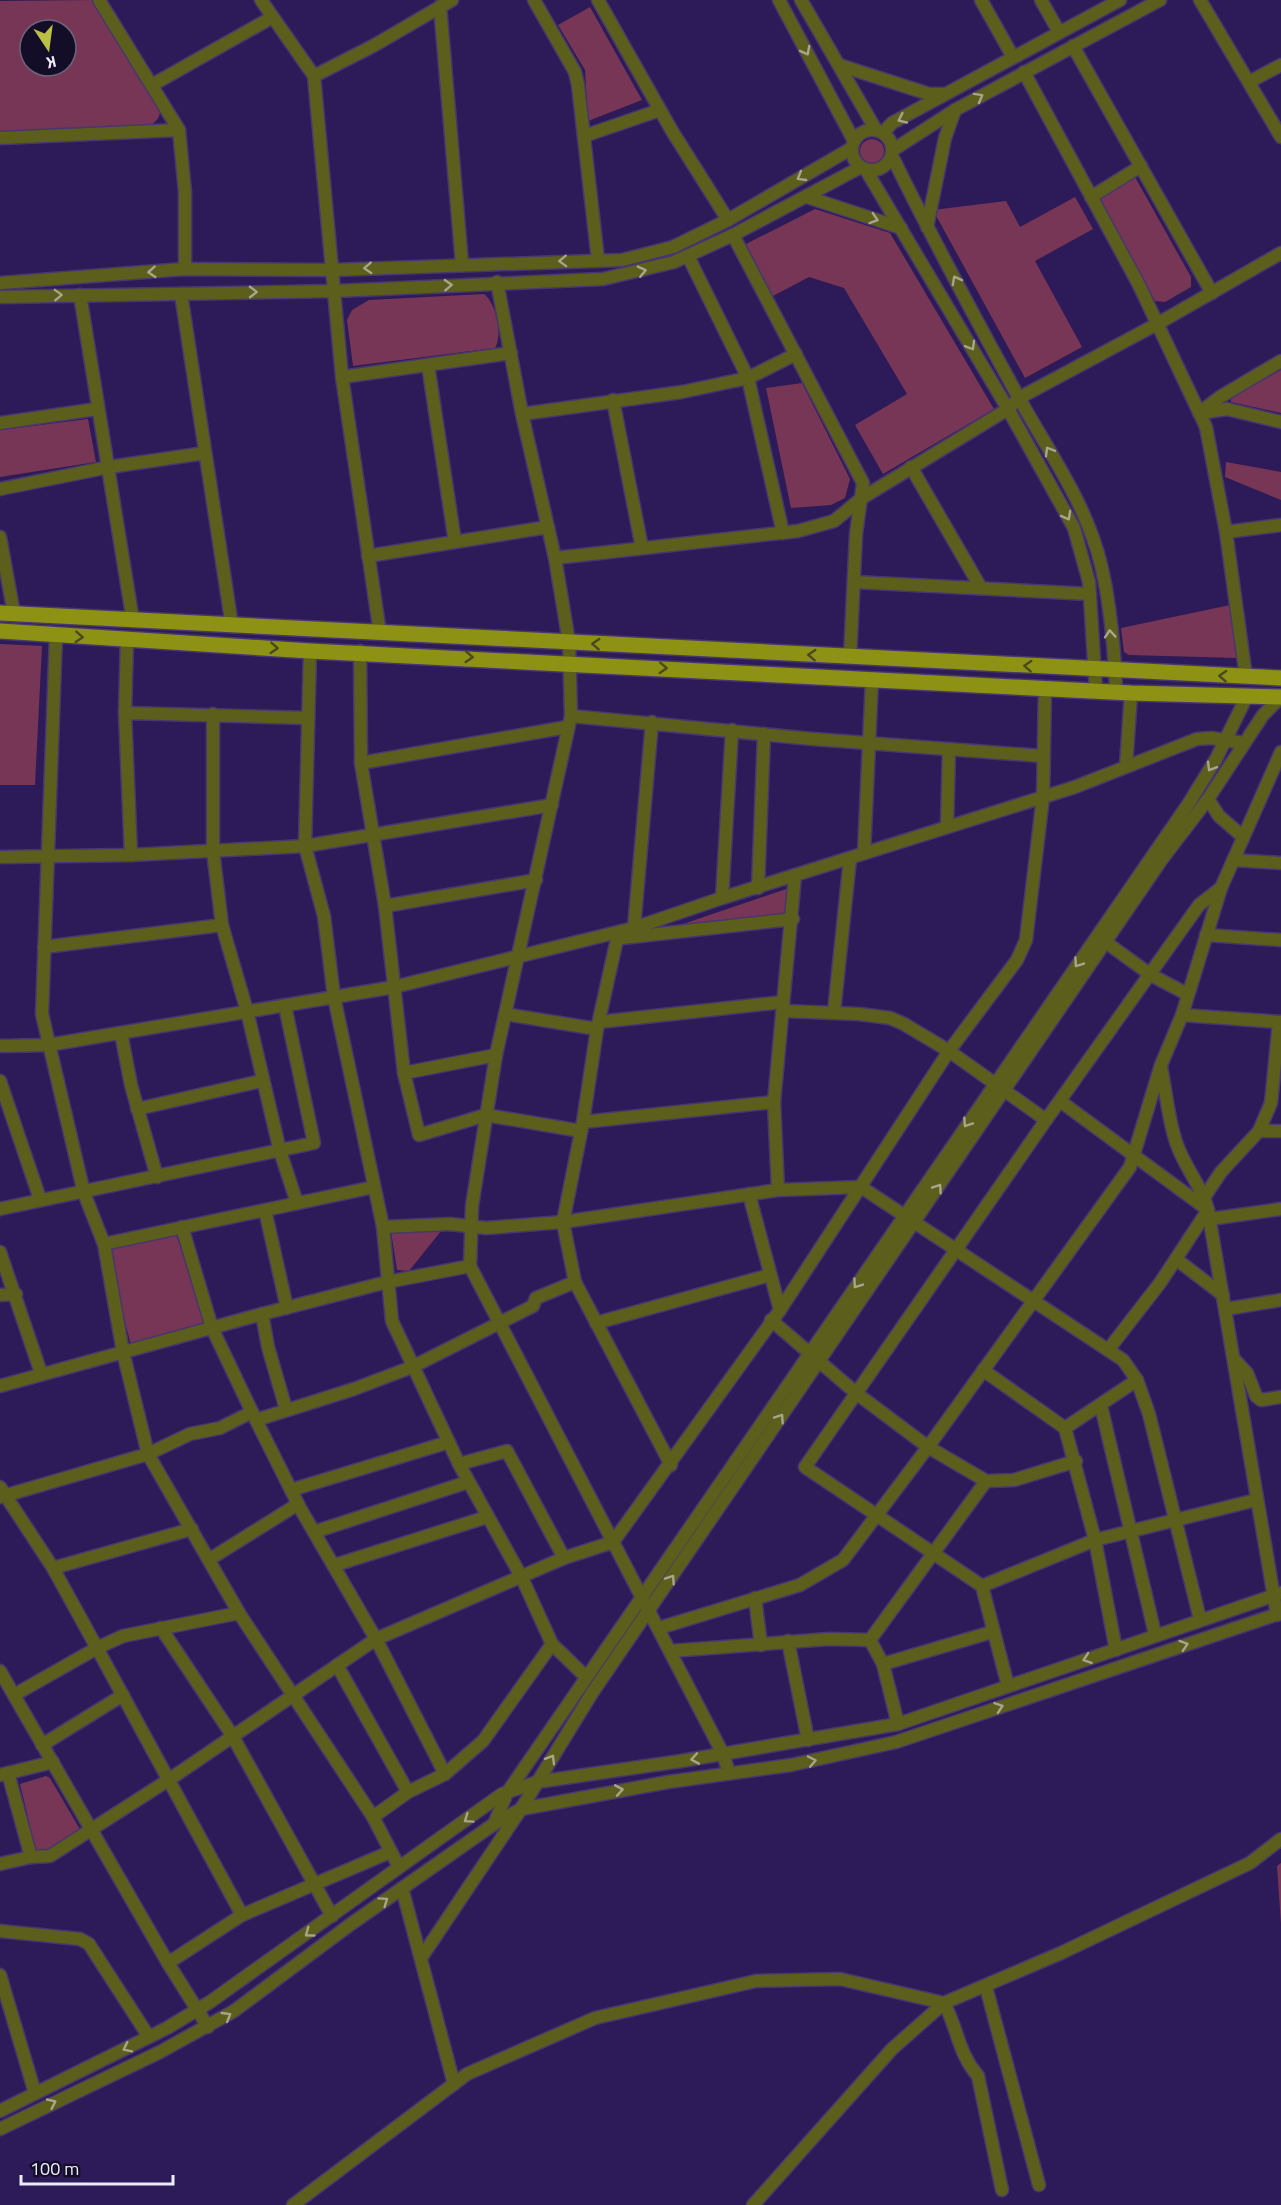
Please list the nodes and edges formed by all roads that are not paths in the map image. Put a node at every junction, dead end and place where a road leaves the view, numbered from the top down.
1 (99, 0) edge
2 (261, 0) edge
3 (452, 0) edge
4 (534, 0) edge
5 (598, 0) edge
6 (778, 0) edge
7 (801, 0) edge
8 (981, 0) edge
9 (1041, 0) edge
10 (1120, 0) edge
11 (1160, 0) edge
12 (1200, 0) edge
13 (440, 6) junction
14 (271, 18) junction
15 (1059, 32) junction
16 (1073, 46) junction
17 (1013, 57) junction
18 (1281, 64) edge
19 (839, 65) junction
20 (1023, 72) junction
21 (314, 76) junction
22 (1249, 82) junction
23 (152, 85) junction
24 (954, 91) junction
25 (660, 110) junction
26 (955, 110) junction
27 (179, 130) junction
28 (879, 131) junction
29 (584, 136) junction
30 (1281, 137) edge
31 (0, 138) edge
32 (853, 144) junction
33 (892, 153) junction
34 (1141, 166) junction
35 (864, 168) junction
36 (807, 197) junction
37 (1091, 197) junction
38 (728, 220) junction
39 (927, 227) junction
40 (901, 228) junction
41 (733, 235) junction
42 (1281, 253) edge
43 (688, 256) junction
44 (598, 260) junction
45 (462, 264) junction
46 (185, 269) junction
47 (332, 270) junction
48 (497, 282) junction
49 (0, 283) edge
50 (334, 291) junction
51 (1212, 293) junction
52 (182, 294) junction
53 (80, 295) junction
54 (0, 297) edge
55 (1157, 324) junction
56 (512, 353) junction
57 (796, 354) junction
58 (1281, 361) edge
59 (428, 365) junction
60 (342, 377) junction
61 (748, 378) junction
62 (1019, 398) junction
63 (613, 400) junction
64 (98, 409) junction
65 (1008, 409) junction
66 (1199, 413) junction
67 (522, 414) junction
68 (1281, 422) edge
69 (0, 423) edge
70 (205, 453) junction
71 (109, 467) junction
72 (912, 467) junction
73 (0, 489) edge
74 (862, 498) junction
75 (1281, 525) edge
76 (548, 527) junction
77 (783, 532) junction
78 (1226, 532) junction
79 (0, 537) edge
80 (455, 542) junction
81 (642, 548) junction
82 (368, 556) junction
83 (555, 558) junction
84 (854, 582) junction
85 (981, 588) junction
86 (1089, 594) junction
87 (7, 614) edge
88 (133, 621) junction
89 (232, 626) junction
90 (0, 631) edge
91 (380, 633) junction
92 (56, 635) junction
93 (127, 639) junction
94 (569, 642) junction
95 (310, 651) junction
96 (360, 651) junction
97 (850, 657) junction
98 (568, 662) junction
99 (1095, 669) junction
100 (1115, 670) junction
101 (1246, 677) junction
102 (1281, 678) edge
103 (872, 679) junction
104 (1045, 688) junction
105 (1096, 691) junction
106 (1116, 692) junction
107 (1131, 693) junction
108 (1247, 696) junction
109 (1281, 697) edge
110 (125, 714) junction
111 (213, 714) junction
112 (308, 718) junction
113 (569, 721) junction
114 (652, 722) junction
115 (732, 730) junction
116 (764, 734) junction
117 (1226, 741) junction
118 (867, 742) junction
119 (1244, 743) junction
120 (949, 748) junction
121 (1281, 752) edge
122 (1043, 756) junction
123 (361, 763) junction
124 (1126, 766) junction
125 (1278, 766) edge
126 (1043, 797) junction
127 (1209, 799) junction
128 (552, 806) junction
129 (947, 826) junction
130 (374, 834) junction
131 (1242, 836) junction
132 (305, 846) junction
133 (213, 851) junction
134 (864, 853) junction
135 (131, 855) junction
136 (0, 857) edge
137 (46, 857) junction
138 (850, 859) junction
139 (1233, 860) junction
140 (1281, 863) edge
141 (795, 876) junction
142 (536, 880) junction
143 (758, 888) junction
144 (1221, 888) junction
145 (722, 898) junction
146 (385, 906) junction
147 (793, 919) junction
148 (222, 925) junction
149 (634, 928) junction
150 (1206, 936) junction
151 (1101, 938) junction
152 (617, 939) junction
153 (1281, 940) edge
154 (44, 947) junction
155 (518, 957) junction
156 (1151, 975) junction
157 (394, 987) junction
158 (1187, 994) junction
159 (334, 997) junction
160 (285, 1006) junction
161 (784, 1006) junction
162 (247, 1011) junction
163 (834, 1012) junction
164 (506, 1014) junction
165 (1182, 1015) junction
166 (1280, 1022) edge
167 (598, 1026) junction
168 (121, 1033) junction
169 (48, 1045) junction
170 (0, 1046) edge
171 (950, 1051) junction
172 (496, 1055) junction
173 (1161, 1065) junction
174 (404, 1073) junction
175 (0, 1081) edge
176 (261, 1081) junction
177 (999, 1087) junction
178 (1060, 1101) junction
179 (774, 1102) junction
180 (137, 1109) junction
181 (486, 1115) junction
182 (1046, 1120) junction
183 (582, 1126) junction
184 (1259, 1131) junction
185 (1281, 1131) edge
186 (280, 1151) junction
187 (1133, 1157) junction
188 (157, 1177) junction
189 (374, 1187) junction
190 (861, 1187) junction
191 (778, 1190) junction
192 (84, 1193) junction
193 (749, 1194) junction
194 (1204, 1196) junction
195 (40, 1199) junction
196 (297, 1203) junction
197 (0, 1209) edge
198 (1281, 1209) edge
199 (265, 1210) junction
200 (1209, 1215) junction
201 (904, 1216) junction
202 (916, 1221) junction
203 (563, 1222) junction
204 (470, 1225) junction
205 (182, 1227) junction
206 (383, 1227) junction
207 (104, 1244) junction
208 (958, 1250) junction
209 (0, 1252) edge
210 (1176, 1259) junction
211 (470, 1266) junction
212 (770, 1275) junction
213 (387, 1282) junction
214 (575, 1282) junction
215 (16, 1293) junction
216 (0, 1295) edge
217 (1223, 1295) junction
218 (1281, 1300) edge
219 (1033, 1302) junction
220 (287, 1308) junction
221 (1226, 1309) junction
222 (262, 1314) junction
223 (776, 1315) junction
224 (501, 1322) junction
225 (596, 1323) junction
226 (212, 1328) junction
227 (1108, 1350) junction
228 (123, 1353) junction
229 (814, 1356) junction
230 (1234, 1359) junction
231 (412, 1367) junction
232 (983, 1370) junction
233 (41, 1373) junction
234 (1137, 1380) junction
235 (0, 1386) edge
236 (856, 1393) junction
237 (1281, 1397) edge
238 (1101, 1406) junction
239 (286, 1409) junction
240 (254, 1416) junction
241 (1065, 1428) junction
242 (449, 1442) junction
243 (928, 1447) junction
244 (148, 1454) junction
245 (1076, 1461) junction
246 (459, 1464) junction
247 (671, 1465) junction
248 (986, 1481) junction
249 (468, 1482) junction
250 (291, 1490) junction
251 (2, 1493) edge
252 (1256, 1500) junction
253 (298, 1504) junction
254 (876, 1516) junction
255 (487, 1517) junction
256 (1174, 1521) junction
257 (192, 1529) junction
258 (1133, 1531) junction
259 (314, 1532) junction
260 (1095, 1540) junction
261 (613, 1542) junction
262 (932, 1554) junction
263 (564, 1558) junction
264 (210, 1559) junction
265 (335, 1565) junction
266 (53, 1568) junction
267 (522, 1578) junction
268 (982, 1586) junction
269 (1276, 1594) edge
270 (642, 1595) junction
271 (755, 1598) junction
272 (649, 1611) junction
273 (239, 1613) junction
274 (1279, 1614) edge
275 (1200, 1618) junction
276 (161, 1628) junction
277 (659, 1628) junction
278 (992, 1632) junction
279 (1155, 1634) junction
280 (376, 1639) junction
281 (870, 1640) junction
282 (788, 1641) junction
283 (552, 1644) junction
284 (761, 1645) junction
285 (97, 1648) junction
286 (1116, 1650) junction
287 (670, 1651) junction
288 (884, 1664) junction
289 (337, 1665) junction
290 (0, 1671) edge
291 (586, 1677) junction
292 (1008, 1686) junction
293 (14, 1695) junction
294 (123, 1695) junction
295 (293, 1695) junction
296 (898, 1724) junction
297 (232, 1735) junction
298 (808, 1740) junction
299 (42, 1745) junction
300 (723, 1754) junction
301 (53, 1762) junction
302 (729, 1773) junction
303 (4, 1774) edge
304 (445, 1774) junction
305 (170, 1779) junction
306 (537, 1782) junction
307 (408, 1792) junction
308 (507, 1793) junction
309 (521, 1809) junction
310 (373, 1817) junction
311 (494, 1824) junction
312 (93, 1830) junction
313 (1281, 1839) edge
314 (390, 1852) junction
315 (31, 1857) junction
316 (0, 1864) edge
317 (399, 1867) junction
318 (314, 1883) junction
319 (402, 1888) junction
320 (242, 1915) junction
321 (332, 1916) junction
322 (0, 1931) edge
323 (421, 1958) junction
324 (168, 1963) junction
325 (0, 1975) edge
326 (986, 1987) junction
327 (944, 2003) junction
328 (195, 2011) junction
329 (208, 2027) junction
330 (148, 2037) junction
331 (454, 2084) junction
332 (35, 2093) junction
333 (0, 2112) edge
334 (0, 2129) edge
335 (1039, 2185) dead end
336 (1002, 2190) dead end
337 (293, 2205) edge
338 (753, 2205) edge

1 - 23 street
2 - 14 street
3 - 13 street
4 - 29 street
5 - 25 street
6 -> 32 street
7 - 19 street
8 - 17 street
9 - 15 street
10 - 15 street
11 - 16 street
12 - 22 street
13 - 21 street
13 - 45 street
14 - 21 street
14 - 23 street
15 - 17 street
16 - 20 street
16 - 34 street
17 - 24 street
18 - 22 street
19 - 24 street
19 - 28 street
26 -> 20 street
20 - 37 street
21 - 47 street
22 - 30 street
23 - 27 street
24 -> 28 street
25 - 29 street
25 - 38 street
26 - 33 street
26 - 39 street
27 - 31 street
27 - 46 street
28 - 32 street
28 - 33 street
29 - 44 street
32 - 35 street
32 -> 38 street
33 - 35 street
33 - 39 street
34 - 37 street
34 - 51 street
35 - 36 street
35 - 40 street
36 -> 40 street
36 - 41 street
37 - 55 street
38 - 44 street
62 -> 39 street
40 -> 65 street
41 - 43 street
41 - 57 street
42 - 51 street
48 -> 43 street
43 - 61 street
44 -> 45 street
45 -> 47 street
46 - 47 street
46 -> 49 street
47 - 50 street
50 -> 48 street
48 - 56 street
52 -> 50 street
50 - 60 street
51 - 55 street
52 - 53 street
52 - 70 street
54 -> 53 street
53 - 64 street
55 - 62 street
55 - 66 street
56 - 59 street
56 - 67 street
57 - 61 street
57 - 74 street
58 - 66 street
59 - 60 street
59 - 80 street
60 - 82 street
61 - 63 street
61 - 77 street
62 - 65 street
100 -> 62 street
63 - 67 street
63 - 81 street
64 - 69 street
64 - 71 street
65 - 72 street
65 -> 86 street
66 - 68 street
66 - 78 street
67 - 76 street
70 - 71 street
70 - 89 street
71 - 73 street
71 - 88 street
72 - 74 street
72 - 85 street
74 - 77 street
74 - 84 street
75 - 78 street
76 - 80 street
76 - 83 street
77 - 81 street
78 - 101 street
79 - 87 street
80 - 82 street
81 - 83 street
82 - 91 street
83 - 94 street
84 - 85 street
84 - 97 street
85 - 86 street
86 - 99 street
87 - 88 main road
88 - 89 main road
89 - 91 main road
90 - 92 main road
91 - 94 main road
92 -> 93 main road
92 - 137 street
93 -> 95 main road
93 - 110 street
97 -> 94 main road
94 - 98 street
95 - 96 main road
95 - 112 street
96 -> 98 main road
96 - 123 street
99 -> 97 main road
98 -> 103 main road
98 - 113 street
99 - 100 main road
99 - 105 street
101 -> 100 main road
100 - 106 street
101 - 102 main road
103 - 104 main road
103 - 118 street
104 - 105 main road
104 - 122 street
105 - 106 main road
106 - 107 main road
107 - 108 main road
107 - 124 street
108 - 109 main road
108 - 117 street
109 - 119 street
110 - 111 street
110 - 135 street
111 - 112 street
111 - 133 street
112 - 132 street
113 - 114 street
113 - 123 street
113 - 128 street
114 - 115 street
114 - 149 street
115 - 116 street
115 - 145 street
116 - 118 street
116 - 143 street
117 - 119 street
117 - 124 street
117 -> 151 street
118 - 120 street
118 - 134 street
119 - 127 street
120 - 122 street
120 - 129 street
121 - 125 street
122 - 126 street
123 - 130 street
124 - 126 street
125 - 131 street
126 - 129 street
126 - 171 street
127 - 131 street
127 - 151 street
128 - 130 street
128 - 142 street
129 - 134 street
130 - 132 street
130 - 146 street
131 - 139 street
132 - 133 street
132 - 159 street
133 - 135 street
133 - 148 street
134 - 138 street
135 - 137 street
136 - 137 street
137 - 154 street
138 - 141 street
138 - 163 street
139 - 140 street
139 - 144 street
141 - 143 street
141 - 147 street
142 - 146 street
142 - 155 street
143 - 145 street
144 - 150 street
144 - 156 street
145 - 149 street
146 - 157 street
147 - 152 street
147 - 161 street
148 - 154 street
148 - 162 street
149 - 152 street
149 - 155 street
150 - 153 street
150 - 158 street
151 - 156 street
151 - 177 street
152 - 167 street
154 - 169 street
155 - 157 street
155 - 164 street
156 - 158 street
156 - 178 street
157 - 159 street
157 - 174 street
158 - 165 street
159 - 160 street
159 - 189 street
160 - 162 street
160 - 186 street
161 - 163 street
161 - 167 street
161 - 179 street
162 - 168 street
162 - 176 street
163 - 171 street
164 - 167 street
164 - 172 street
165 - 166 street
165 - 173 street
166 - 184 street
167 - 183 street
168 - 169 street
168 - 180 street
169 - 170 street
169 - 192 street
171 - 177 street
171 - 190 street
172 - 174 street
172 - 181 street
173 - 187 street
173 - 194 street
174 - 181 street
175 - 195 street
176 - 180 street
176 - 186 street
177 - 182 street
177 -> 201 street
202 -> 177 street
178 - 182 street
178 - 187 street
179 - 183 street
179 - 191 street
180 - 188 street
181 - 183 street
181 - 204 street
182 - 208 street
183 - 203 street
184 - 185 street
184 - 194 street
186 - 188 street
186 - 196 street
187 - 200 street
187 - 219 street
188 - 192 street
189 - 196 street
189 - 206 street
190 - 191 street
190 - 201 street
190 - 223 street
191 - 193 street
192 - 195 street
192 - 207 street
193 - 203 street
193 - 212 street
194 - 200 street
195 - 197 street
196 - 199 street
198 - 200 street
199 - 205 street
199 - 220 street
200 - 210 street
200 - 217 street
201 - 202 street
201 -> 229 street
202 - 208 street
202 - 229 street
203 - 204 street
203 - 214 street
204 - 206 street
204 - 211 street
205 - 207 street
205 - 226 street
206 - 213 street
207 - 228 street
208 - 219 street
208 - 236 street
209 - 215 street
210 - 217 street
210 - 227 street
211 - 213 street
211 - 224 street
212 - 223 street
212 - 225 street
213 - 220 street
213 - 231 street
214 - 224 street
214 - 225 street
215 - 216 street
215 - 233 street
217 - 221 street
218 - 221 street
219 - 227 street
219 - 232 street
220 - 222 street
221 - 230 street
222 - 226 street
222 - 239 street
223 - 229 street
223 - 247 street
224 - 231 street
224 - 261 street
225 - 247 street
226 - 228 street
226 - 240 street
227 - 234 street
228 - 233 street
228 - 244 street
229 - 236 street
229 - 270 street
272 -> 229 street
230 - 237 street
230 - 252 street
231 - 239 street
231 - 242 street
232 - 241 street
232 - 243 street
233 - 235 street
234 - 238 street
234 - 256 street
236 - 243 street
236 - 254 street
238 - 241 street
238 - 258 street
239 - 240 street
240 - 244 street
240 - 250 street
241 - 245 street
242 - 246 street
242 - 250 street
243 - 248 street
243 - 254 street
244 - 251 street
244 - 257 street
245 - 248 street
245 - 260 street
246 - 249 street
246 - 263 street
247 - 261 street
248 - 262 street
249 - 255 street
249 - 259 street
250 - 253 street
251 - 266 street
252 - 256 street
252 - 269 street
253 - 259 street
253 - 264 street
254 - 262 street
254 - 271 street
255 - 265 street
255 - 267 street
256 - 258 street
256 - 275 street
257 - 264 street
257 - 266 street
258 - 260 street
258 - 279 street
259 - 265 street
260 - 268 street
260 - 286 street
261 - 263 street
261 - 270 street
262 - 268 street
262 - 281 street
263 - 267 street
264 - 273 street
265 - 280 street
266 - 285 street
267 - 280 street
267 - 283 street
268 - 278 street
269 - 274 street
269 - 275 street
270 - 272 street
270 - 291 street
271 - 277 street
271 - 284 street
272 - 277 street
306 -> 272 street
273 - 276 street
273 - 295 street
302 -> 274 street
275 - 279 street
276 - 285 street
276 - 297 street
277 - 287 street
278 - 288 street
278 - 292 street
279 - 286 street
280 - 289 street
280 - 304 street
281 - 282 street
281 - 288 street
282 - 284 street
282 - 298 street
283 - 291 street
283 - 304 street
284 - 287 street
285 - 293 street
285 - 294 street
286 -> 292 street
287 - 300 street
288 - 296 street
289 - 295 street
289 - 307 street
290 - 293 street
291 - 308 street
292 - 296 street
293 - 299 street
294 - 299 street
294 - 305 street
295 - 297 street
295 - 310 street
296 - 298 street
297 - 305 street
297 - 318 street
298 - 300 street
299 - 301 street
300 - 302 street
300 -> 306 street
301 - 303 street
301 - 312 street
309 -> 302 street
303 - 315 street
304 - 307 street
305 - 312 street
305 - 320 street
306 - 308 street
306 - 309 street
307 - 310 street
308 - 311 street
308 -> 317 street
309 - 311 street
309 - 323 street
310 - 314 street
311 - 319 street
312 - 315 street
312 - 324 street
313 - 326 street
314 - 317 street
314 - 318 street
315 - 316 street
317 - 321 street
318 - 320 street
318 - 321 street
319 - 323 street
329 -> 319 street
320 - 324 street
321 -> 328 street
322 - 330 street
323 - 331 street
324 - 328 street
325 - 332 street
326 - 327 street
326 - 335 street
327 - 331 street
327 - 336 street
327 - 338 street
328 - 329 street
328 - 330 street
334 -> 329 street
330 -> 332 street
331 - 337 street
332 - 333 street

